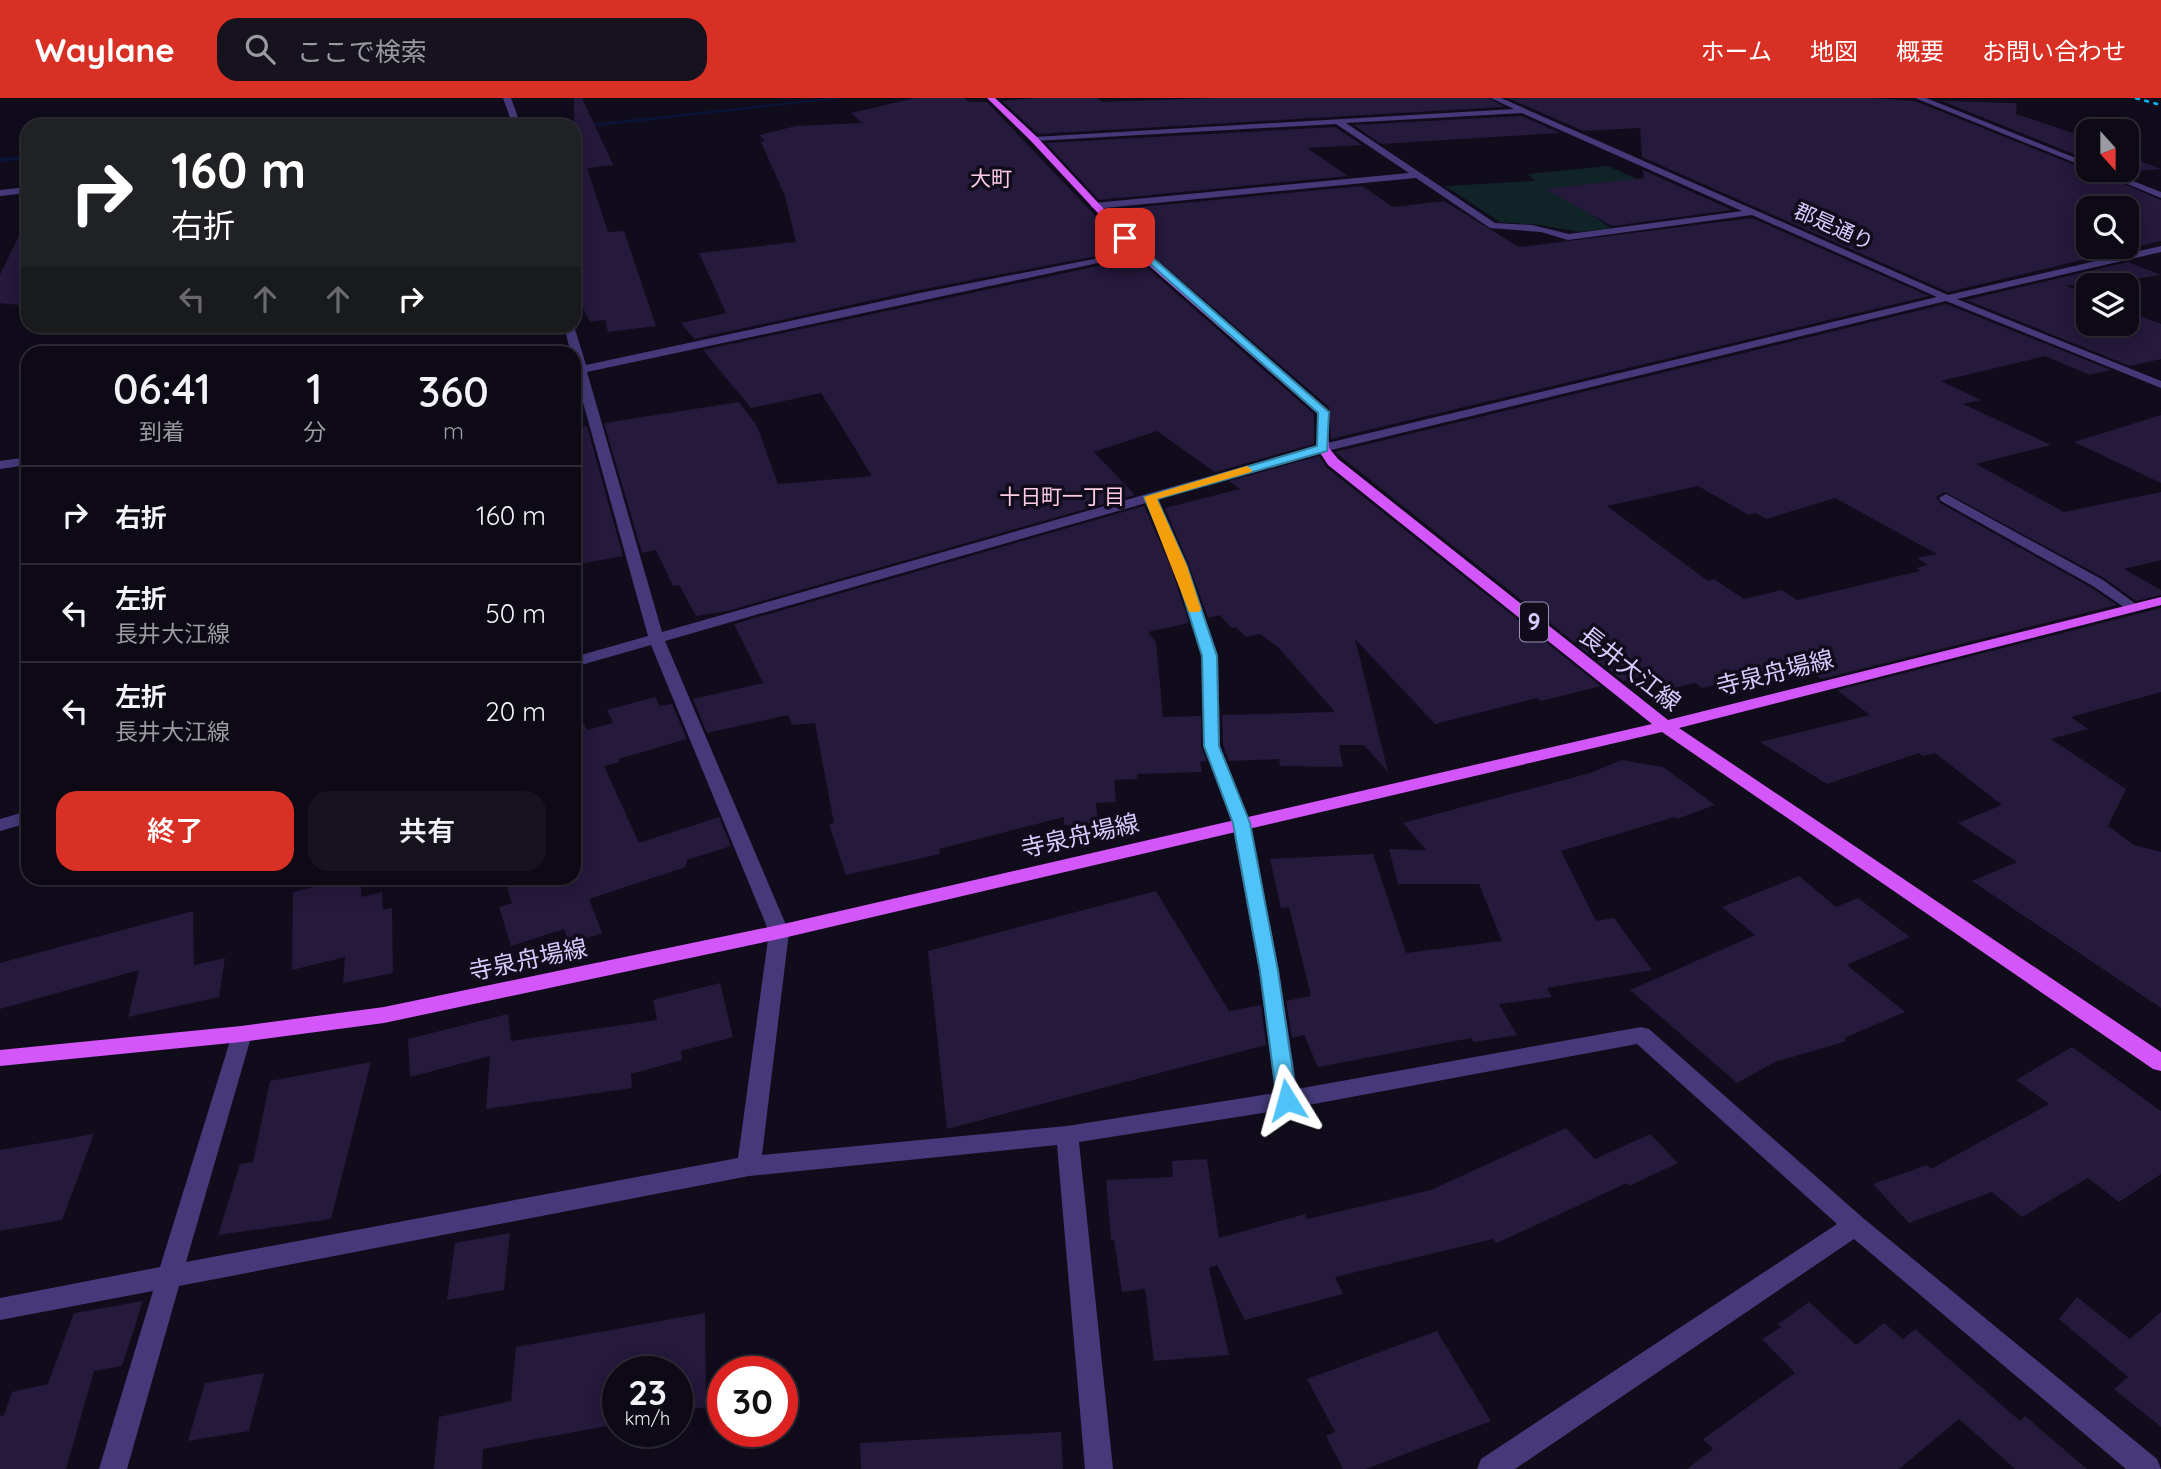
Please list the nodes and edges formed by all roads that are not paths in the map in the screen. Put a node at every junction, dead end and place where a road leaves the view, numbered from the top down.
1 (507, 98) edge
2 (991, 98) edge
3 (1495, 98) edge
4 (1919, 98) edge
5 (1523, 110) junction
6 (514, 119) edge
7 (1337, 121) junction
8 (1034, 139) junction
9 (2076, 161) edge
10 (1417, 175) junction
11 (2128, 182) edge
12 (21, 191) edge
13 (0, 193) edge
14 (2161, 195) edge
15 (1094, 206) junction
16 (1753, 212) junction
17 (2161, 249) edge
18 (1140, 253) junction
19 (1949, 299) junction
20 (581, 379) edge
21 (2161, 385) edge
22 (581, 386) edge
23 (1323, 448) junction
24 (21, 462) edge
25 (0, 465) edge
26 (1150, 497) junction
27 (1946, 498) dead end
28 (2161, 601) edge
29 (2133, 607) junction
30 (656, 638) junction
31 (581, 660) edge
32 (1665, 726) junction
33 (21, 819) edge
34 (1241, 823) junction
35 (0, 825) edge
36 (779, 932) junction
37 (241, 1034) junction
38 (0, 1058) edge
39 (2161, 1063) edge
40 (1287, 1100) junction
41 (1067, 1135) junction
42 (749, 1166) junction
43 (1855, 1225) junction
44 (169, 1278) junction
45 (0, 1309) edge
46 (113, 1469) edge
47 (1099, 1469) edge
48 (1492, 1469) edge
49 (2147, 1469) edge

1 - 6 street
2 - 8 main road
3 - 5 street, 郡是通り
4 - 9 street
5 - 7 street
5 - 16 street, 郡是通り
7 - 8 street
7 - 10 street
8 - 15 main road
10 - 15 street
10 - 16 street
11 - 14 street
12 - 13 street
15 - 18 main road
16 - 19 street, 郡是通り
17 - 19 street
18 - 20 street
18 - 23 main road
19 - 21 street, 郡是通り
19 - 23 street
22 - 30 street
23 - 26 street
23 - 32 main road, 長井大江線 / 9
24 - 25 street
26 - 30 street
26 - 34 street
27 - 29 street
28 - 29 main road, 寺泉舟場線
29 - 32 main road, 寺泉舟場線
30 - 31 street
30 - 36 street
32 - 34 main road, 寺泉舟場線
32 - 39 main road, 長井大江線 / 9
33 - 35 street
34 - 36 main road, 寺泉舟場線
34 - 40 street
36 - 37 main road, 寺泉舟場線
36 - 42 street
37 - 38 main road, 寺泉舟場線
37 - 44 street
40 - 41 street
40 - 43 street
41 - 42 street
41 - 47 street
42 - 44 street
43 - 48 street
43 - 49 street
44 - 45 street
44 - 46 street

